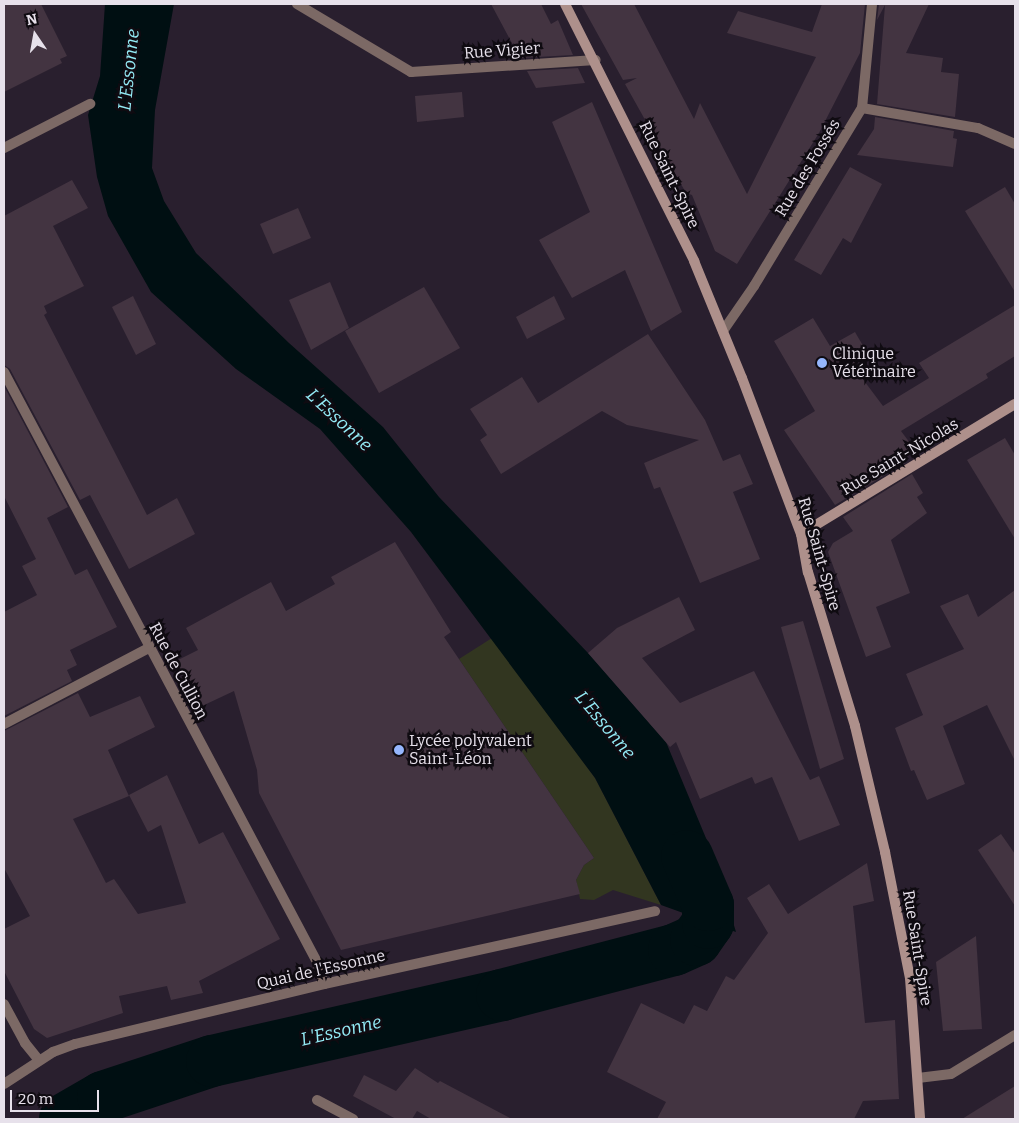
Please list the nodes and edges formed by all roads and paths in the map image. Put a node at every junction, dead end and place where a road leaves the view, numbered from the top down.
1 (297, 4) edge
2 (565, 4) edge
3 (872, 4) edge
4 (596, 60) junction
5 (90, 104) dead end
6 (862, 108) junction
7 (1015, 144) edge
8 (4, 148) edge
9 (723, 331) junction
10 (4, 372) edge
11 (1015, 404) edge
12 (801, 534) junction
13 (149, 648) junction
14 (4, 724) edge
15 (655, 911) dead end
16 (324, 984) junction
17 (4, 1004) edge
18 (1015, 1035) edge
19 (39, 1060) junction
20 (918, 1078) junction
21 (4, 1084) edge
22 (317, 1100) dead end
23 (353, 1119) edge
24 (920, 1119) edge

1 - 4 street, Rue Vigier
2 - 4 street, Rue Saint-Spire
3 - 6 street, Rue des Fossés
4 - 9 street, Rue Saint-Spire
5 - 8 street
6 - 7 street
6 - 9 street, Rue des Fossés
9 - 12 street, Rue Saint-Spire
10 - 13 street, Rue de Cullion
11 - 12 street, Rue Saint-Nicolas
12 - 20 street, Rue Saint-Spire
13 - 14 street
13 - 16 street, Rue de Cullion
15 - 16 street, Quai de l'Essonne
16 - 19 street, Quai de l'Essonne
17 - 19 street
18 - 20 street
19 - 21 street, Quai de l'Essonne
20 - 24 street, Rue Saint-Spire
22 - 23 street

